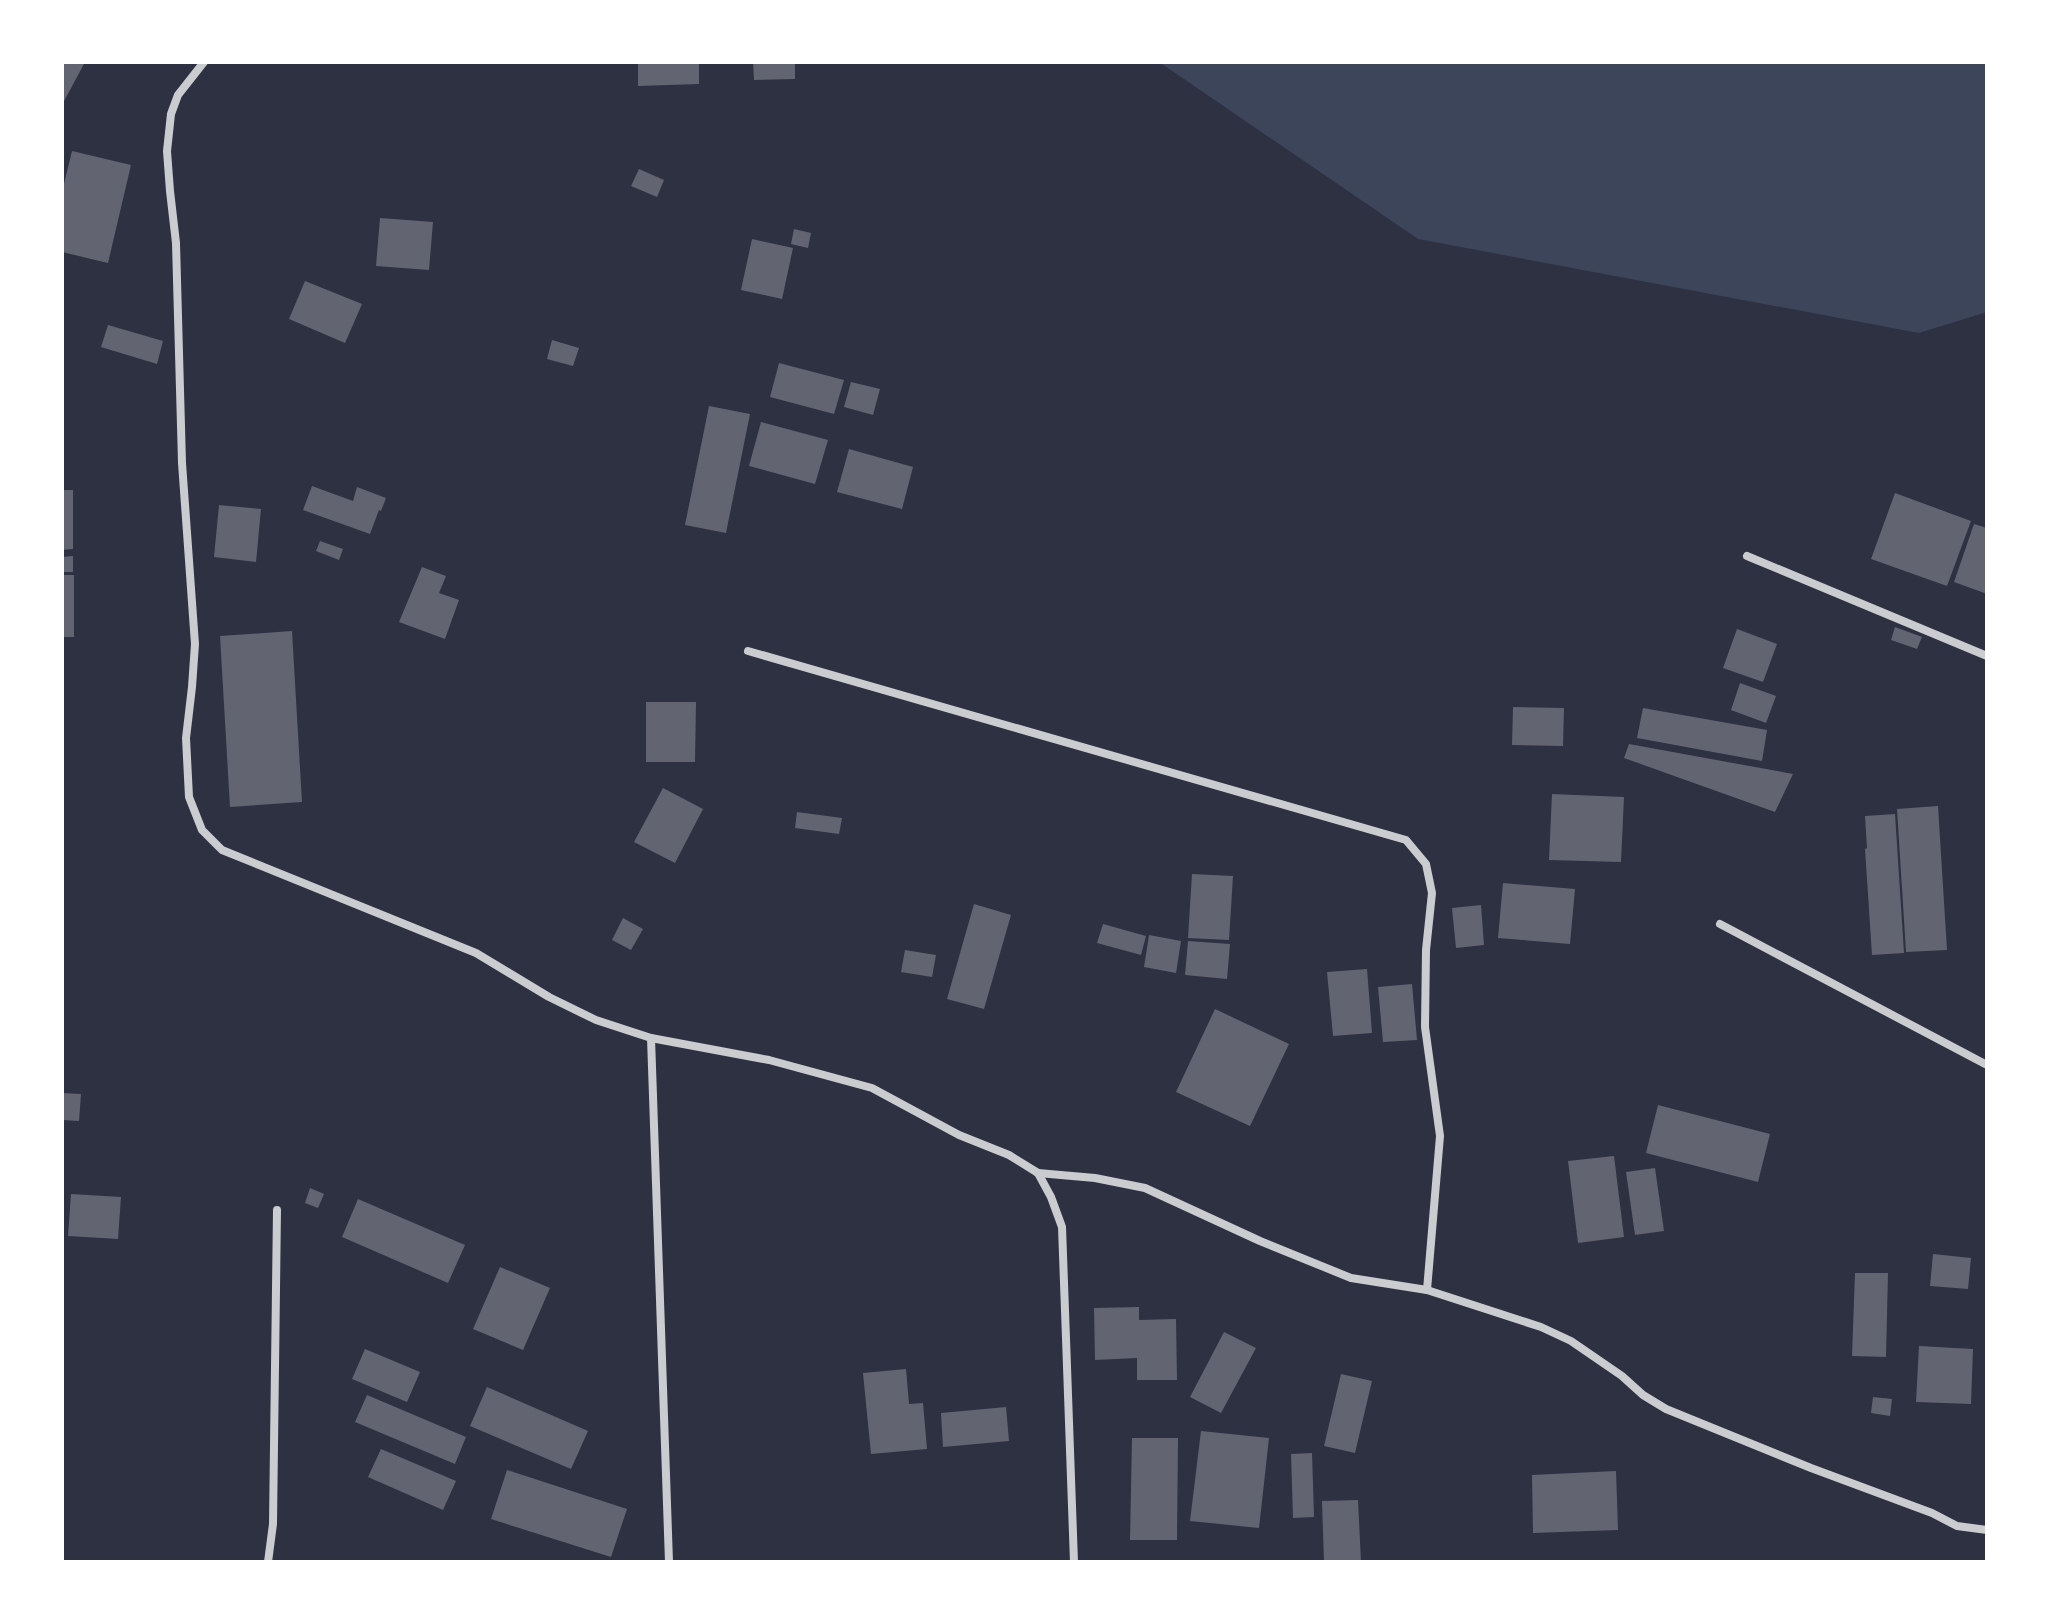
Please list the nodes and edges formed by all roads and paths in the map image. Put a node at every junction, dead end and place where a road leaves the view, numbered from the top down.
1 (204, 62) edge
2 (1747, 556) dead end
3 (748, 651) dead end
4 (1987, 656) edge
5 (1720, 924) dead end
6 (651, 1038) junction
7 (1987, 1065) edge
8 (1038, 1173) junction
9 (277, 1210) dead end
10 (1427, 1290) junction
11 (1987, 1530) edge
12 (268, 1562) edge
13 (669, 1562) edge
14 (1074, 1562) edge

1 - 6 street
2 - 4 street
3 - 10 street
5 - 7 street
6 - 8 street
6 - 13 street
8 - 10 street
8 - 14 street
9 - 12 street
10 - 11 street

